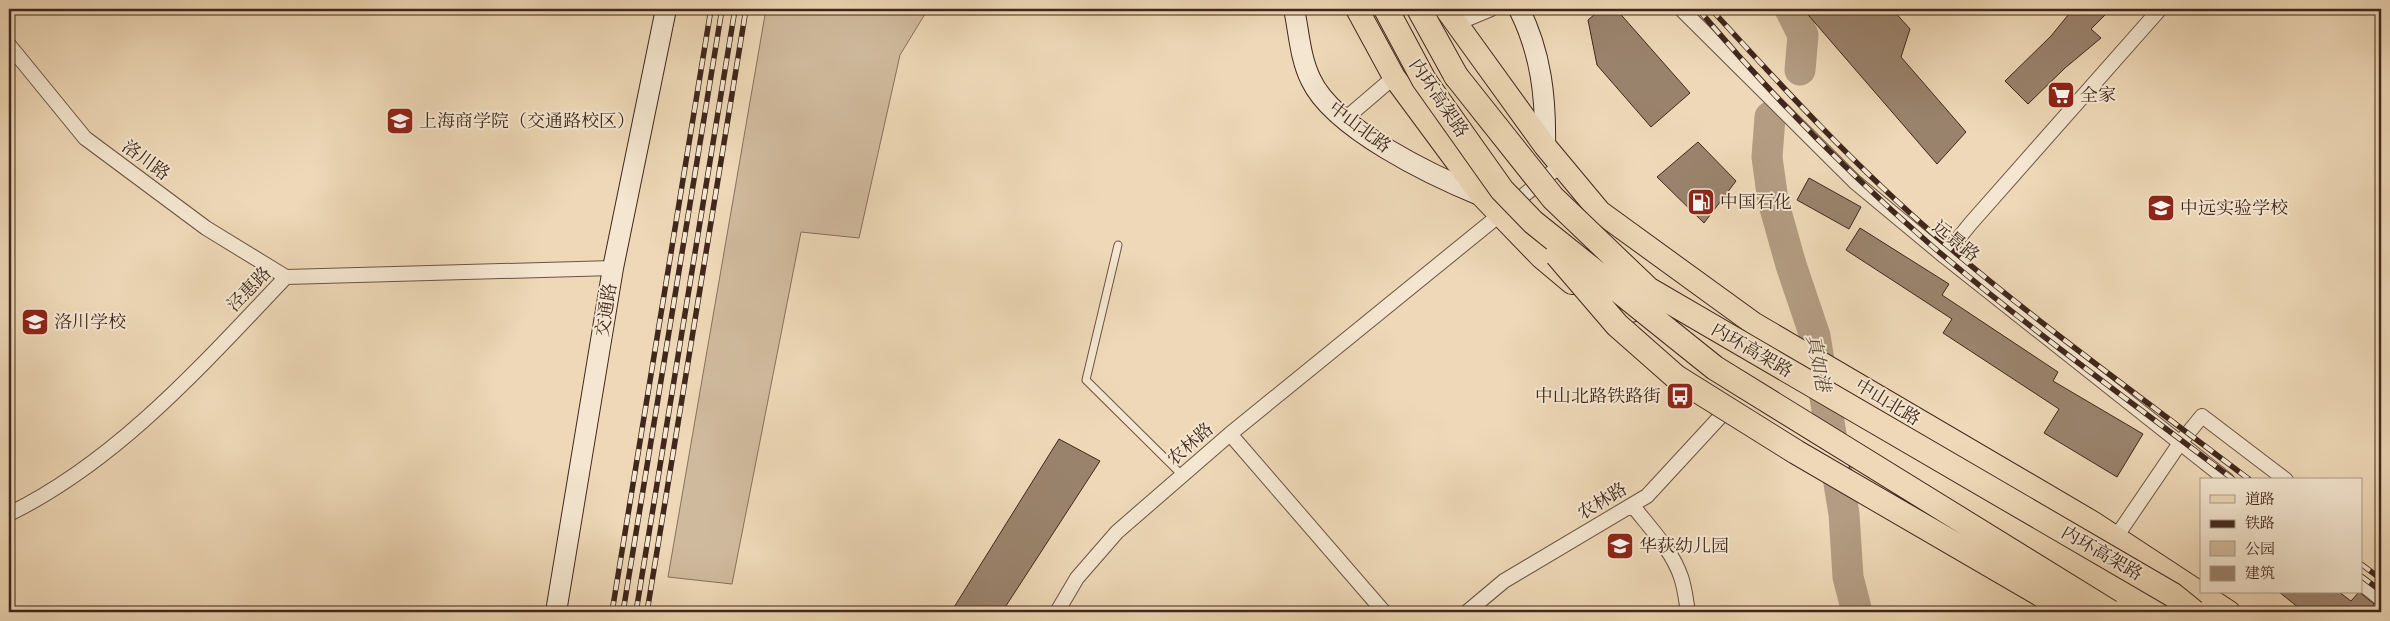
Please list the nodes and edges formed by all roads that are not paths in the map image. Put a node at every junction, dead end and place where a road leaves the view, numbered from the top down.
1 (666, 9) edge
2 (1294, 9) edge
3 (1357, 9) edge
4 (1386, 9) edge
5 (1419, 9) edge
6 (1491, 9) edge
7 (1519, 9) edge
8 (1682, 9) edge
9 (2160, 9) edge
10 (1450, 16) edge
11 (9, 45) edge
12 (1394, 77) junction
13 (1346, 119) junction
14 (1545, 146) junction
15 (1561, 165) junction
16 (1492, 193) junction
17 (1500, 215) junction
18 (1118, 245) dead end
19 (1944, 256) junction
20 (613, 268) junction
21 (286, 277) junction
22 (1737, 398) junction
23 (1230, 434) junction
24 (2180, 443) junction
25 (1182, 475) junction
26 (2224, 478) edge
27 (2283, 478) edge
28 (1633, 506) junction
29 (9, 514) edge
30 (2116, 537) junction
31 (2362, 584) edge
32 (2200, 593) edge
33 (2202, 594) edge
34 (2381, 599) edge
35 (556, 612) edge
36 (1057, 612) edge
37 (1384, 612) edge
38 (1467, 612) edge
39 (1688, 612) edge
40 (2063, 612) edge
41 (2071, 612) edge
42 (2110, 612) edge
43 (2194, 612) edge
44 (2229, 612) edge

1 - 20 main road, 交通路
2 - 13 main road, 中山北路
3 - 12 main road, 中山北路
4 - 16 highway, 内环高架路, bridge
5 - 43 highway, 内环高架路, bridge
6 - 10 street
7 - 14 main road
8 - 19 street, 远景路
9 - 19 street
10 - 14 main road, 中山北路
11 - 21 street, 洛川路
12 - 13 street
12 - 16 main road, 中山北路
13 - 16 main road, 中山北路
14 - 15 main road, 中山北路
15 - 17 street
15 - 30 main road, 中山北路
16 - 17 main road, 中山北路
16 - 41 highway, bridge
16 - 42 highway, 内环高架路, bridge
17 - 22 main road, 中山北路
17 - 23 street
18 - 25 lane
19 - 24 street, 远景路
20 - 21 street, 泾惠路
20 - 35 main road, 交通路
21 - 29 street, 泾惠路
22 - 28 street, 农林路
22 - 40 main road, 中山北路
23 - 25 street, 农林路
23 - 37 street, 农林路
24 - 26 street, 远景路
24 - 27 street
24 - 30 street
25 - 36 street, 农林路
28 - 38 street, 农林路
28 - 39 street
30 - 32 main road, 中山北路
31 - 34 street
33 - 44 main road, 中山北路

